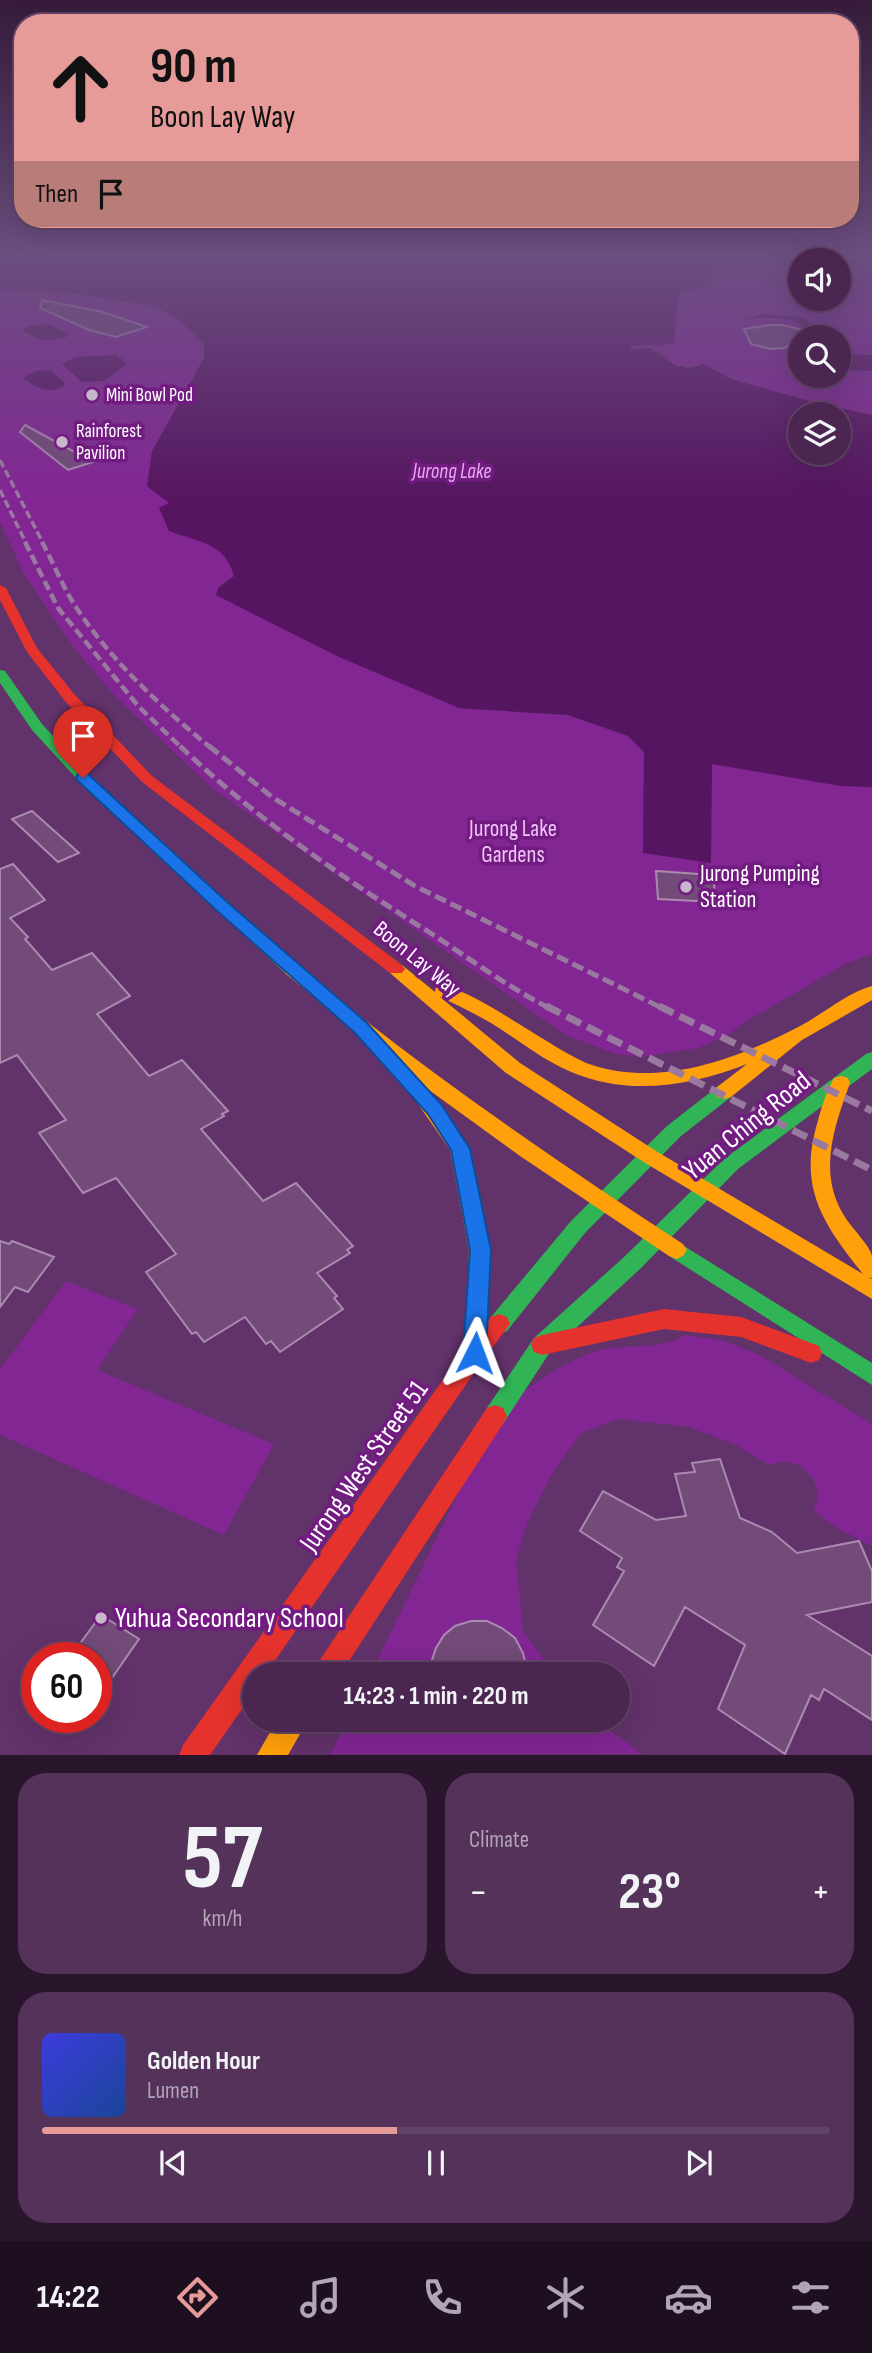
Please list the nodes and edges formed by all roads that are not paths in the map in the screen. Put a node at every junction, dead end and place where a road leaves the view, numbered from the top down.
1 (0, 588) edge
2 (0, 674) edge
3 (385, 959) junction
4 (872, 992) edge
5 (361, 1028) junction
6 (804, 1031) junction
7 (872, 1059) edge
8 (841, 1083) junction
9 (649, 1156) junction
10 (706, 1190) junction
11 (604, 1202) junction
12 (658, 1237) junction
13 (872, 1269) edge
14 (872, 1290) edge
15 (542, 1345) junction
16 (475, 1353) junction
17 (872, 1376) edge
18 (333, 1662) edge
19 (286, 1732) edge
20 (193, 1755) edge
21 (271, 1755) edge

1 - 3 main road, Boon Lay Way
2 - 5 main road
3 - 6 main road
3 - 9 main road, Boon Lay Way
4 - 6 main road, Yuan Ching Road
5 - 11 main road
5 - 16 main road
6 - 9 main road, Yuan Ching Road
7 - 8 main road, Yuan Ching Road
8 - 10 main road, Yuan Ching Road
8 - 13 main road
9 - 10 main road, Boon Lay Way
9 - 11 main road, Jurong West Street 51
10 - 12 main road, Yuan Ching Road
10 - 14 main road, Boon Lay Way
11 - 12 main road
11 - 16 main road, Jurong West Street 51
12 - 15 main road
12 - 17 main road
15 - 17 main road
15 - 18 main road
16 - 20 main road, Jurong West Street 51
19 - 21 main road

